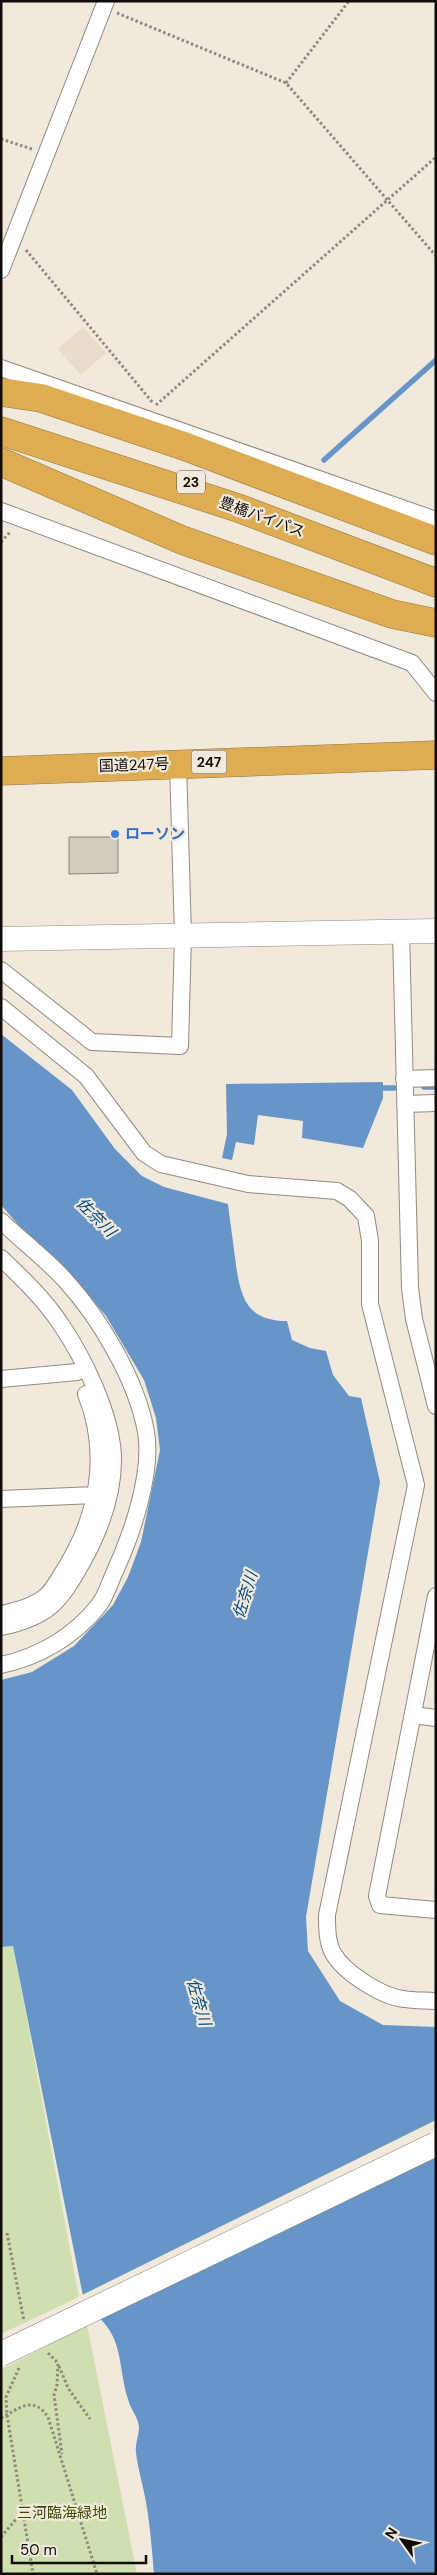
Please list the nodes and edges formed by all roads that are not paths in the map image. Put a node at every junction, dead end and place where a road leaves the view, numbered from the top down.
1 (105, 4) edge
2 (1, 270) edge
3 (1, 368) edge
4 (1, 392) edge
5 (1, 418) edge
6 (1, 430) edge
7 (1, 462) edge
8 (1, 511) edge
9 (436, 520) edge
10 (436, 541) edge
11 (377, 553) junction
12 (436, 570) edge
13 (436, 583) edge
14 (436, 623) edge
15 (436, 693) edge
16 (429, 756) edge
17 (178, 763) junction
18 (1, 771) edge
19 (401, 932) junction
20 (436, 932) edge
21 (182, 936) junction
22 (1, 939) edge
23 (1, 970) edge
24 (1, 1006) edge
25 (436, 1078) edge
26 (404, 1079) junction
27 (436, 1103) edge
28 (405, 1104) junction
29 (1, 1221) edge
30 (1, 1258) edge
31 (81, 1370) junction
32 (1, 1378) edge
33 (436, 1406) edge
34 (95, 1495) junction
35 (1, 1499) edge
36 (436, 1596) edge
37 (1, 1622) edge
38 (1, 1627) edge
39 (1, 1665) edge
40 (413, 1714) junction
41 (436, 1718) edge
42 (436, 1910) edge
43 (436, 2001) edge
44 (436, 2144) edge
45 (11, 2359) edge

1 - 2 street
3 - 9 street
4 - 10 highway
5 - 11 highway, 豊橋バイパス / 23
6 - 11 highway, 豊橋バイパス / 23
7 - 14 highway
8 - 15 street
11 - 12 highway, 豊橋バイパス / 23
11 - 13 highway, 豊橋バイパス / 23
16 - 17 highway, 国道247号 / 247
17 - 18 highway, 国道247号 / 247
17 - 21 street
19 - 20 street
19 - 21 street
19 - 26 street
21 - 22 street
21 - 23 street
24 - 43 street
25 - 26 street
26 - 28 street
27 - 28 street
28 - 33 street
29 - 39 street
30 - 31 street
31 - 32 street
31 - 34 street
31 - 38 street
34 - 35 street
34 - 37 street
36 - 40 street
40 - 41 street
40 - 42 street
44 - 45 street, bridge

